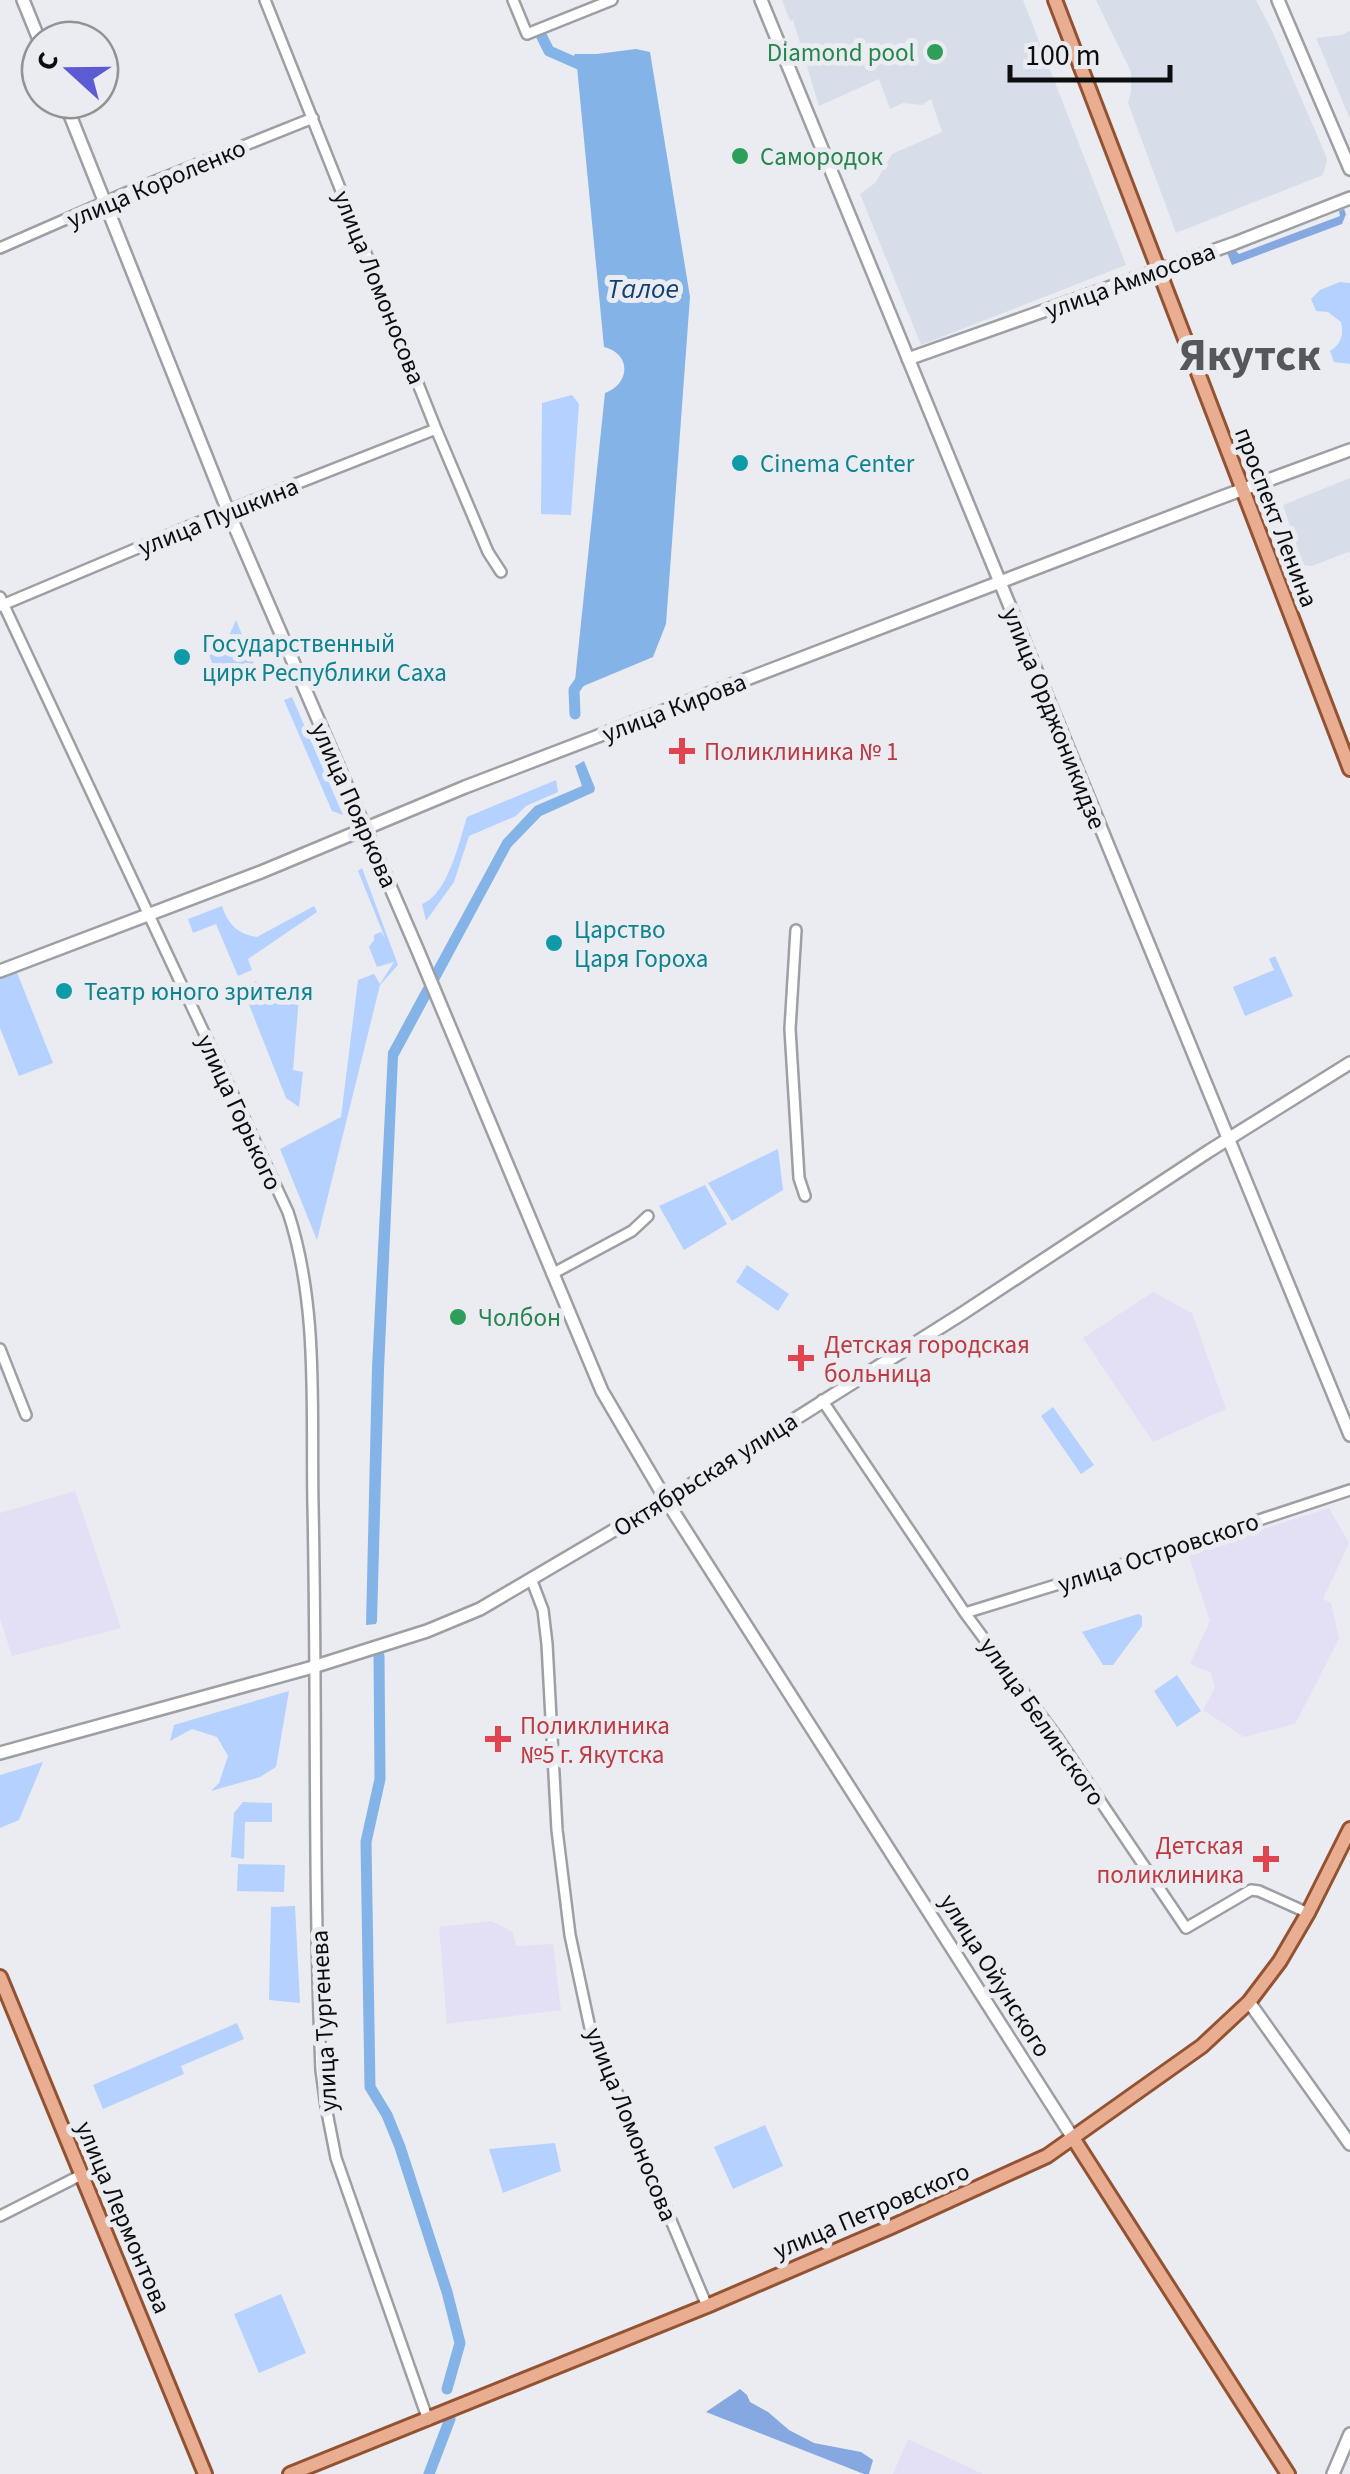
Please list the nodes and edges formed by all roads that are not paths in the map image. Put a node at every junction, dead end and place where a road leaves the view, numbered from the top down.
1 (264, 0) edge
2 (514, 0) edge
3 (612, 0) edge
4 (761, 0) edge
5 (1055, 0) edge
6 (1278, 0) edge
7 (313, 118) junction
8 (72, 120) edge
9 (1350, 169) edge
10 (1350, 198) edge
11 (106, 202) junction
12 (0, 248) edge
13 (1159, 270) junction
14 (908, 359) junction
15 (436, 428) junction
16 (1350, 450) edge
17 (1243, 489) junction
18 (228, 511) junction
19 (501, 572) dead end
20 (1000, 582) junction
21 (1, 603) edge
22 (1350, 769) edge
23 (364, 827) junction
24 (148, 915) junction
25 (796, 930) dead end
26 (0, 972) edge
27 (1350, 1063) edge
28 (1229, 1139) junction
29 (804, 1196) dead end
30 (648, 1216) dead end
31 (552, 1274) junction
32 (0, 1348) edge
33 (822, 1400) junction
34 (26, 1416) dead end
35 (1350, 1436) edge
36 (1350, 1490) edge
37 (666, 1500) junction
38 (532, 1581) junction
39 (965, 1613) junction
40 (313, 1666) junction
41 (0, 1753) edge
42 (1350, 1829) edge
43 (1308, 1913) junction
44 (0, 1978) edge
45 (1248, 2002) junction
46 (1074, 2138) junction
47 (1350, 2144) edge
48 (81, 2174) junction
49 (0, 2216) edge
50 (707, 2306) junction
51 (428, 2420) junction
52 (1350, 2434) edge
53 (206, 2474) edge
54 (290, 2474) edge
55 (1288, 2474) edge
56 (1333, 2474) edge

1 - 7 street, улица Ломоносова
2 - 3 street
4 - 14 street, улица Орджоникидзе
5 - 13 main road, проспект Ленина
6 - 9 street
7 - 11 street, улица Короленко
7 - 15 street, улица Ломоносова
8 - 11 street, улица Пояркова
10 - 13 street, улица Аммосова
11 - 12 street, улица Короленко
11 - 18 street, улица Пояркова
13 - 14 street, улица Аммосова
13 - 17 main road, проспект Ленина
14 - 20 street, улица Орджоникидзе
15 - 18 street, улица Пушкина
15 - 19 street, улица Ломоносова
16 - 17 street, улица Кирова
17 - 20 street, улица Кирова
17 - 22 main road, проспект Ленина
18 - 21 street, улица Пушкина
18 - 23 street, улица Пояркова
20 - 23 street, улица Кирова
20 - 28 street, улица Орджоникидзе
21 - 24 street, улица Горького
23 - 24 street, улица Кирова
23 - 31 street, улица Пояркова
24 - 26 street, улица Кирова
24 - 40 street, улица Горького
25 - 29 street
27 - 28 street, Октябрьская улица
28 - 33 street, Октябрьская улица
28 - 35 street, улица Орджоникидзе
30 - 31 street
31 - 37 street, улица Пояркова
32 - 34 street
33 - 37 street, Октябрьская улица
33 - 39 street, улица Белинского
36 - 39 street, улица Островского
37 - 38 street, Октябрьская улица
37 - 46 street, улица Ойунского
38 - 40 street, Октябрьская улица
38 - 50 street, улица Ломоносова
39 - 43 street, улица Белинского
40 - 41 street, Октябрьская улица
40 - 51 street, улица Тургенева
42 - 43 main road, улица Петровского
43 - 45 main road, улица Петровского
44 - 48 main road, улица Лермонтова
45 - 46 main road, улица Петровского
45 - 47 street
46 - 50 main road, улица Петровского
46 - 55 main road, улица Ойунского
48 - 49 street
48 - 53 main road, улица Лермонтова
50 - 51 main road, улица Петровского
51 - 54 main road, улица Петровского
52 - 56 street

